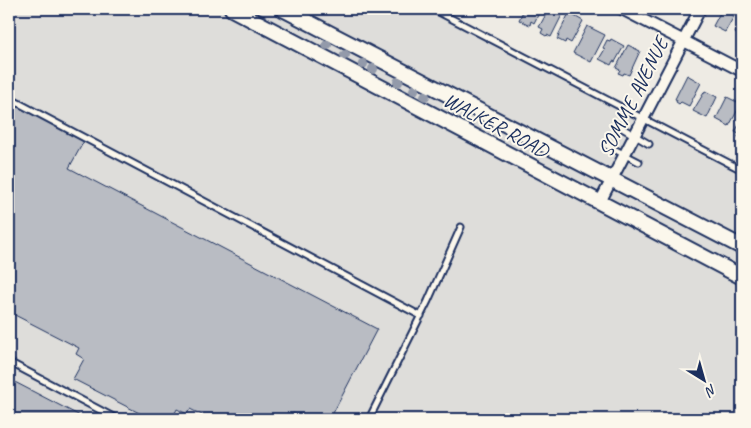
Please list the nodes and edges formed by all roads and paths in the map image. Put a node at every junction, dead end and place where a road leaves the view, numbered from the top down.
1 (232, 9) edge
2 (283, 9) edge
3 (433, 9) edge
4 (622, 9) edge
5 (700, 9) edge
6 (683, 40) junction
7 (742, 71) edge
8 (9, 98) edge
9 (643, 118) junction
10 (617, 126) dead end
11 (634, 135) junction
12 (649, 144) dead end
13 (606, 145) dead end
14 (624, 154) junction
15 (639, 162) dead end
16 (742, 170) edge
17 (612, 179) junction
18 (600, 202) junction
19 (461, 226) dead end
20 (742, 247) edge
21 (742, 277) edge
22 (420, 316) junction
23 (9, 362) edge
24 (117, 419) edge
25 (369, 419) edge

1 - 18 main road, WALKER ROAD
2 - 17 main road, WALKER ROAD
3 - 9 lane
4 - 6 street
5 - 6 street, SOMME AVENUE
6 - 7 street
6 - 9 street, SOMME AVENUE
8 - 22 lane
9 - 11 street, SOMME AVENUE
9 - 16 lane
10 - 11 lane
11 - 12 lane
11 - 14 street, SOMME AVENUE
13 - 14 lane
14 - 15 lane
14 - 17 street, SOMME AVENUE
17 - 18 street, SOMME AVENUE
17 - 20 main road, WALKER ROAD
18 - 21 main road, WALKER ROAD
19 - 22 lane
22 - 25 lane
23 - 24 lane

